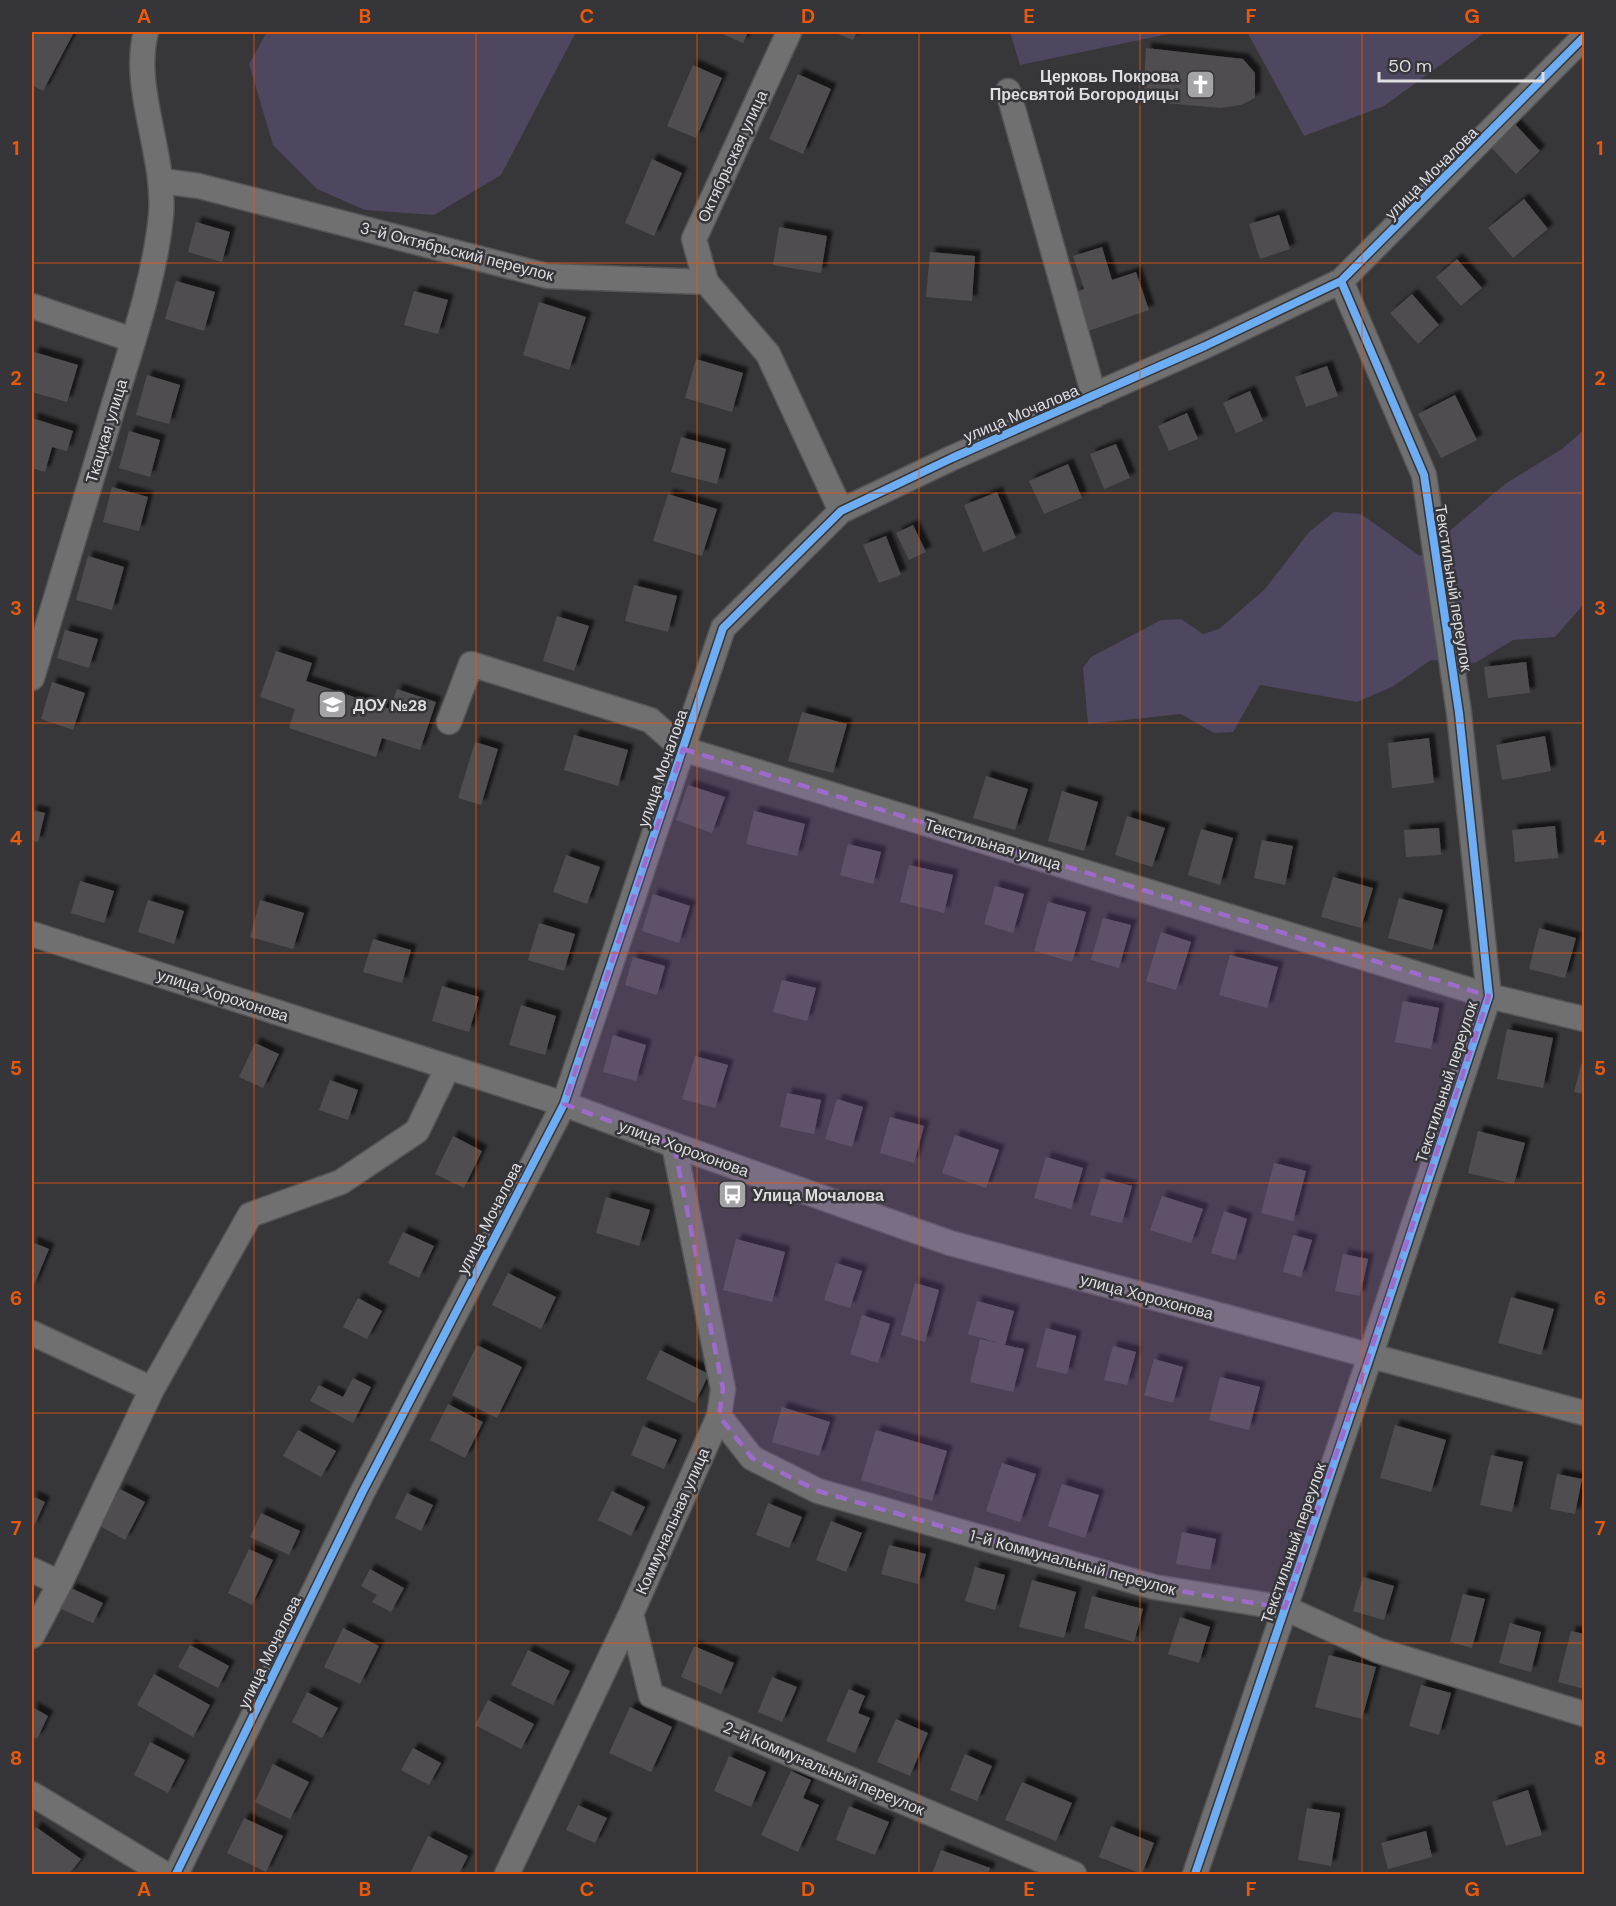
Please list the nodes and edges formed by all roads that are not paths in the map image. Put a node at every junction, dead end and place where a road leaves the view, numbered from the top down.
1 (146, 32) edge
2 (789, 32) edge
3 (1584, 37) edge
4 (1008, 90) dead end
5 (162, 181) junction
6 (1341, 281) junction
7 (706, 282) junction
8 (32, 306) edge
9 (133, 340) junction
10 (1094, 396) junction
11 (841, 511) junction
12 (32, 678) edge
13 (449, 722) dead end
14 (683, 749) junction
15 (32, 934) edge
16 (1489, 996) junction
17 (1584, 1019) edge
18 (448, 1067) junction
19 (564, 1104) junction
20 (674, 1145) junction
21 (32, 1333) edge
22 (1370, 1357) junction
23 (152, 1389) junction
24 (1584, 1413) edge
25 (719, 1416) junction
26 (32, 1569) edge
27 (60, 1583) junction
28 (1285, 1608) junction
29 (631, 1614) junction
30 (32, 1636) edge
31 (1584, 1714) edge
32 (32, 1794) edge
33 (165, 1875) edge
34 (176, 1875) edge
35 (507, 1875) edge
36 (1074, 1875) edge
37 (1195, 1875) edge

1 - 5 street, Ткацкая улица
2 - 7 street, Октябрьская улица
3 - 6 street, улица Мочалова
4 - 10 street
5 - 7 street, 3-й Октябрьский переулок
5 - 9 street, Ткацкая улица
6 - 10 street, улица Мочалова
6 - 16 street, Текстильный переулок
7 - 11 street
8 - 9 street
9 - 12 street, Ткацкая улица
10 - 11 street, улица Мочалова
11 - 14 street, улица Мочалова
13 - 14 street, Текстильная улица
14 - 16 street, Текстильная улица
14 - 19 street, улица Мочалова
15 - 18 street, улица Хорохонова
16 - 17 street, Текстильная улица
16 - 22 street, Текстильный переулок
18 - 19 street, улица Хорохонова
18 - 23 street
19 - 20 street, улица Хорохонова
19 - 34 street, улица Мочалова
20 - 22 street, улица Хорохонова
20 - 25 street, Коммунальная улица
21 - 23 street
22 - 24 street, улица Хорохонова
22 - 28 street, Текстильный переулок
23 - 27 street
25 - 28 street, 1-й Коммунальный переулок
25 - 29 street, Коммунальная улица
26 - 27 street
27 - 30 street
28 - 31 street, 1-й Коммунальный переулок
28 - 37 street, Текстильный переулок
29 - 35 street, Коммунальная улица
29 - 36 street, 2-й Коммунальный переулок
32 - 33 street

